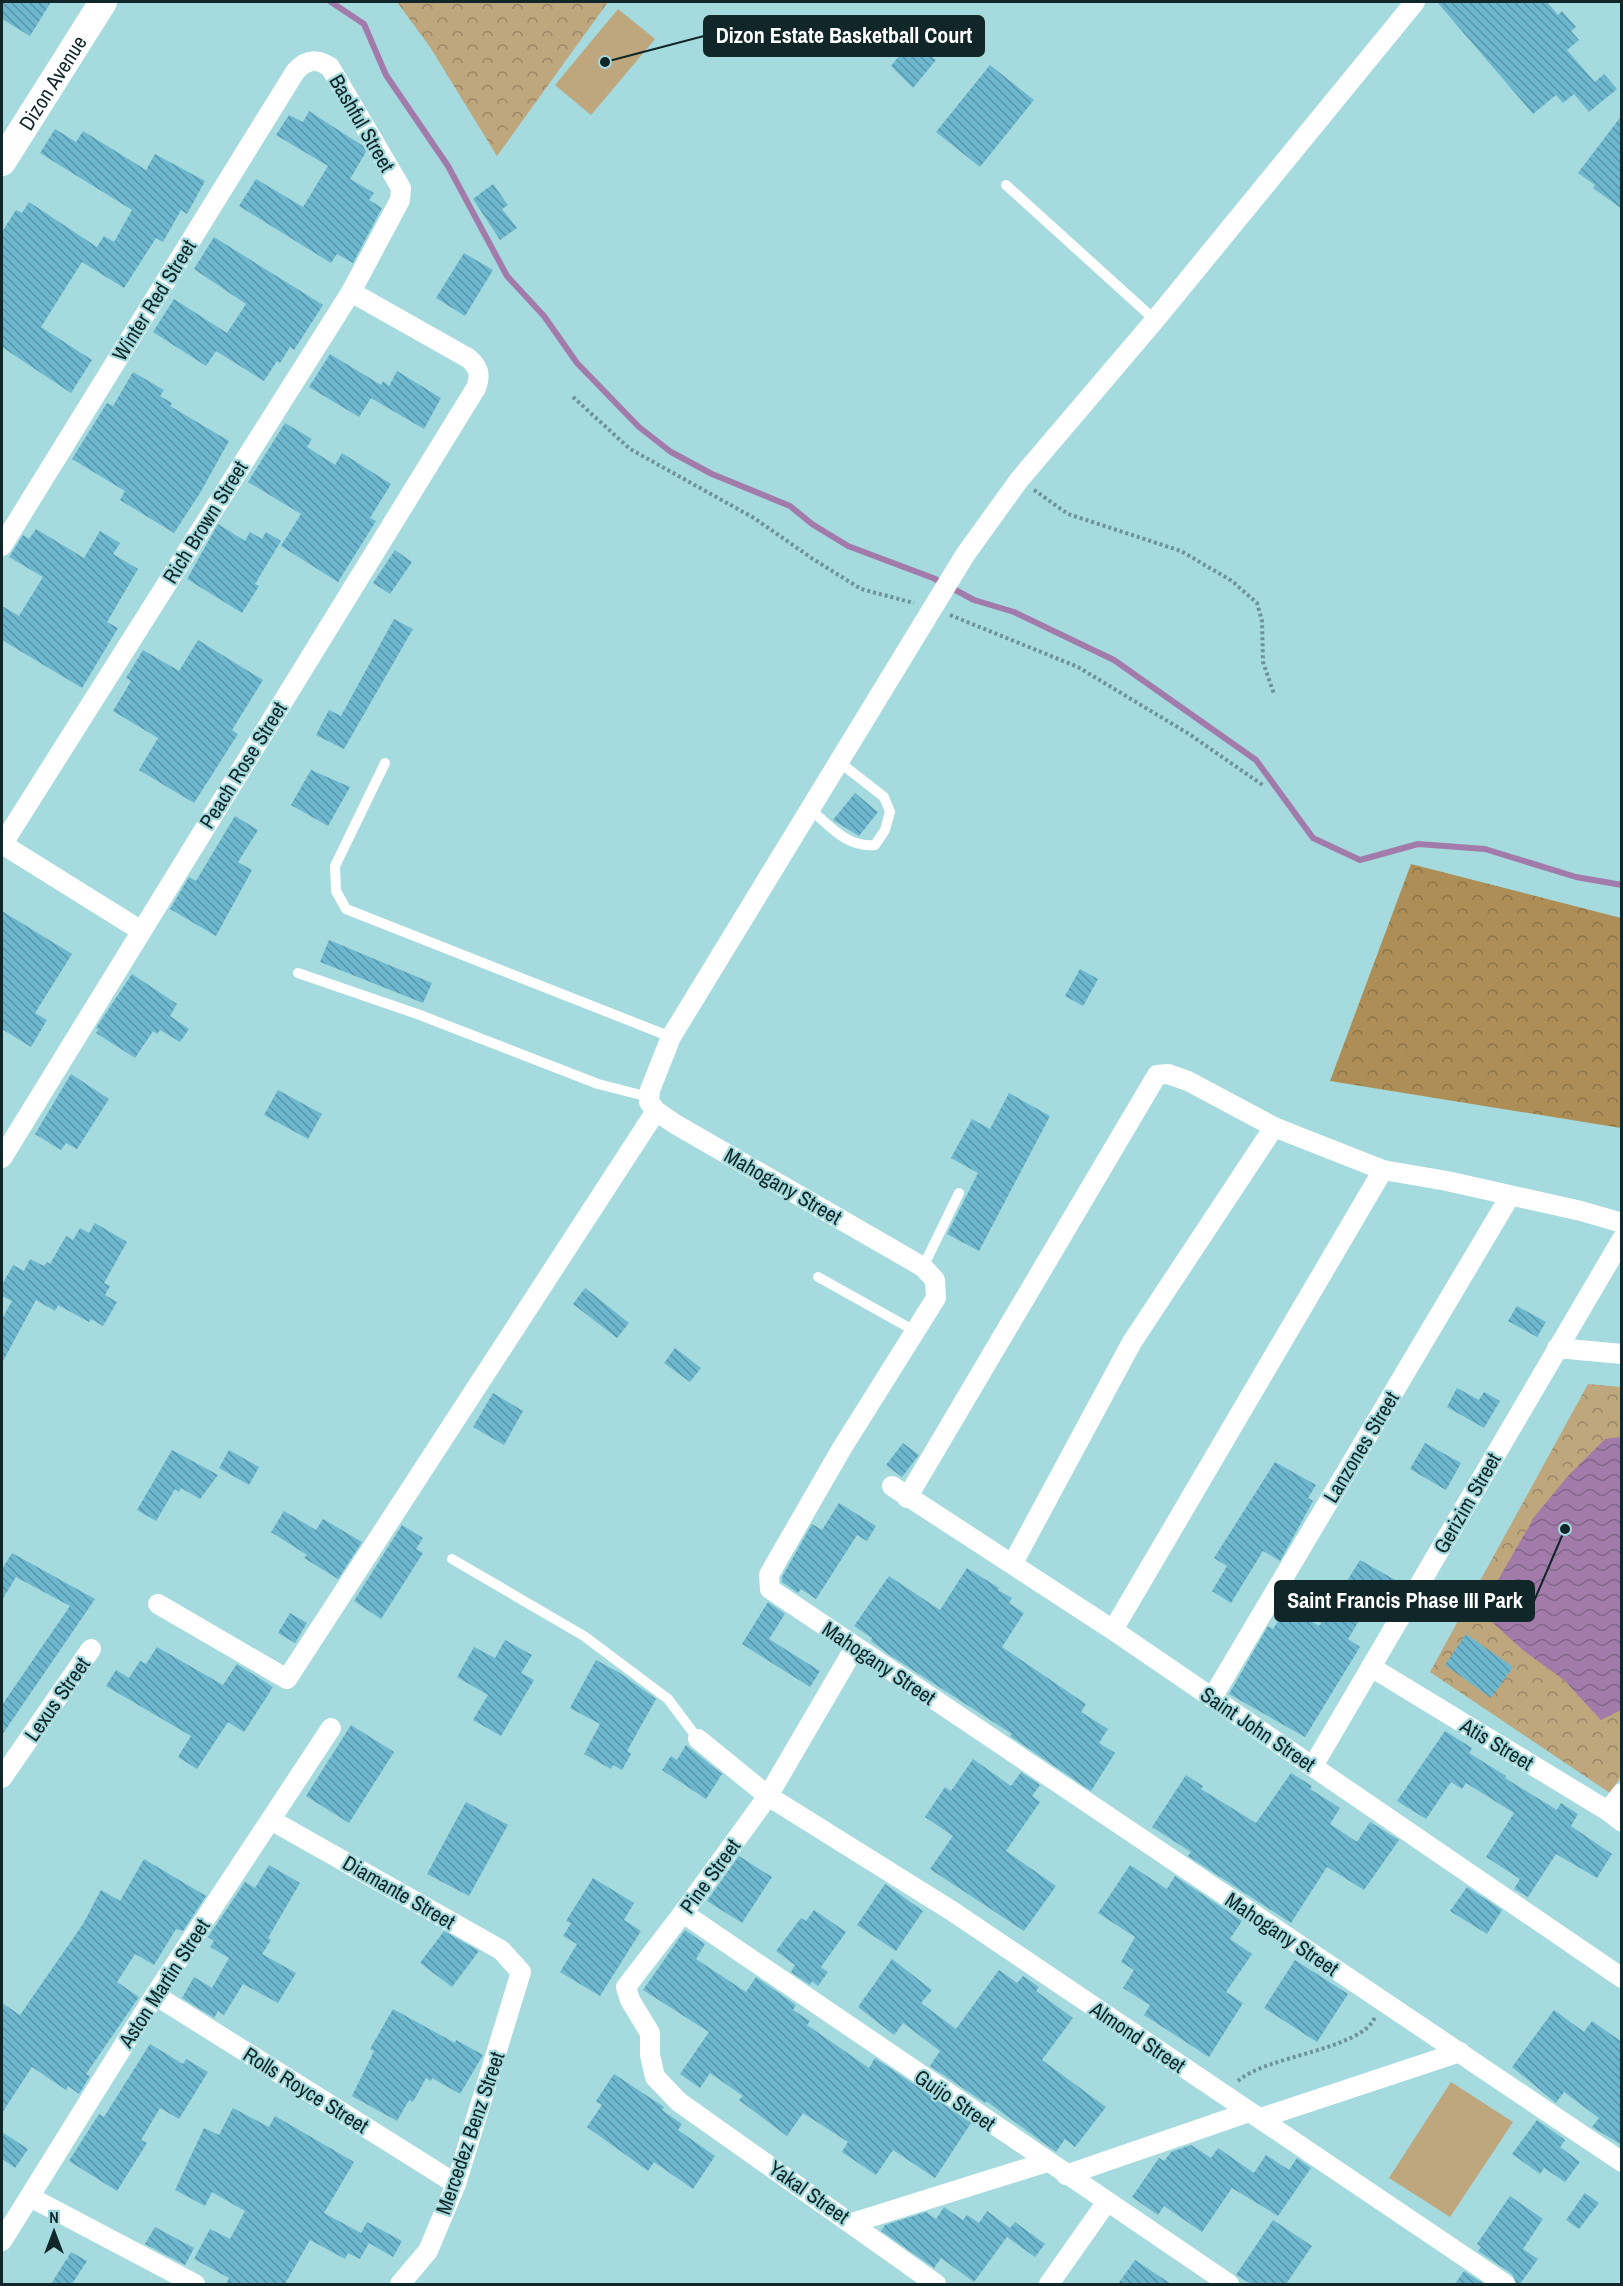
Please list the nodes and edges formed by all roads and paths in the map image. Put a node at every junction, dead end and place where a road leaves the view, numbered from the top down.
1 (104, 2) edge
2 (1415, 2) edge
3 (312, 60) joint
4 (2, 162) edge
5 (1006, 185) dead end
6 (401, 196) joint
7 (351, 292) junction
8 (1155, 320) junction
9 (573, 397) dead end
10 (1019, 480) junction
11 (2, 546) edge
12 (937, 602) junction
13 (1274, 694) dead end
14 (838, 761) junction
15 (385, 763) dead end
16 (1264, 786) dead end
17 (810, 809) junction
18 (2, 844) edge
19 (140, 930) junction
20 (298, 973) dead end
21 (671, 1037) junction
22 (652, 1104) junction
23 (1274, 1126) junction
24 (2, 1158) edge
25 (1383, 1170) junction
26 (959, 1193) dead end
27 (1510, 1196) junction
28 (1622, 1223) edge
29 (1622, 1239) edge
30 (923, 1267) junction
31 (818, 1277) dead end
32 (915, 1331) junction
33 (1557, 1348) junction
34 (1622, 1354) edge
35 (452, 1559) dead end
36 (1013, 1563) junction
37 (158, 1604) dead end
38 (1113, 1630) junction
39 (855, 1647) junction
40 (91, 1649) dead end
41 (1371, 1667) junction
42 (1212, 1698) junction
43 (331, 1728) dead end
44 (698, 1739) joint
45 (1313, 1766) junction
46 (2, 1779) edge
47 (1622, 1793) edge
48 (768, 1796) junction
49 (1615, 1817) edge
50 (271, 1820) junction
51 (683, 1913) junction
52 (521, 1972) joint
53 (1622, 1978) edge
54 (155, 1995) junction
55 (1380, 1999) junction
56 (1460, 2052) junction
57 (1224, 2094) junction
58 (679, 2102) joint
59 (1255, 2115) junction
60 (1047, 2162) junction
61 (1622, 2162) edge
62 (1066, 2175) junction
63 (456, 2184) junction
64 (30, 2197) junction
65 (1106, 2203) junction
66 (852, 2223) junction
67 (2, 2241) edge
68 (195, 2284) edge
69 (400, 2284) edge
70 (936, 2284) edge
71 (1049, 2284) edge
72 (1229, 2284) edge
73 (1505, 2284) edge

1 - 4 street, Dizon Avenue
2 - 8 street
3 - 6 street, Bashful Street
3 - 11 street, Winter Red Street
5 - 8 lane
6 - 7 street, Rich Brown Street
7 - 18 street, Rich Brown Street
7 - 19 street, Peach Rose Street
8 - 10 street
9 - 12 path
10 - 12 street
10 - 13 path
12 - 14 street
12 - 16 path
14 - 17 street
14 - 17 lane
15 - 21 lane
17 - 21 street
18 - 19 street
19 - 24 street, Peach Rose Street
20 - 22 lane
21 - 22 street
22 - 30 street, Mahogany Street
22 - 37 street
23 - 25 street
23 - 36 street
23 - 36 street, Saint John Street
25 - 27 street
25 - 38 street
26 - 30 lane
27 - 28 street
27 - 42 street, Lanzones Street
29 - 33 street, Gerizim Street
30 - 32 street, Mahogany Street
31 - 32 lane
32 - 39 street, Mahogany Street
33 - 34 street
33 - 41 street, Gerizim Street
35 - 44 lane
36 - 38 street, Saint John Street
38 - 42 street, Saint John Street
39 - 48 street, Pine Street
39 - 55 street, Mahogany Street
40 - 46 street, Lexus Street
41 - 45 street, Gerizim Street
41 - 49 street, Atis Street
42 - 45 street, Saint John Street
43 - 50 street, Aston Martin Street
44 - 48 street, Almond Street
45 - 53 street, Saint John Street
47 - 49 street
48 - 51 street, Pine Street
48 - 57 street, Almond Street
50 - 52 street, Diamante Street
50 - 54 street, Aston Martin Street
51 - 58 street, Pine Street
51 - 60 street, Guijo Street
52 - 63 street, Mercedez Benz Street
54 - 63 street, Rolls Royce Street
54 - 64 street, Aston Martin Street
55 - 56 street, Mahogany Street
55 - 57 path
56 - 59 street
56 - 61 street, Mahogany Street
57 - 59 street, Almond Street
58 - 66 street, Yakal Street
59 - 62 street
59 - 73 street, Almond Street
60 - 62 street, Guijo Street
60 - 66 street
62 - 65 street, Guijo Street
63 - 69 street, Mercedez Benz Street
64 - 67 street, Aston Martin Street
64 - 68 street
65 - 71 street
65 - 72 street, Guijo Street
66 - 70 street, Yakal Street

